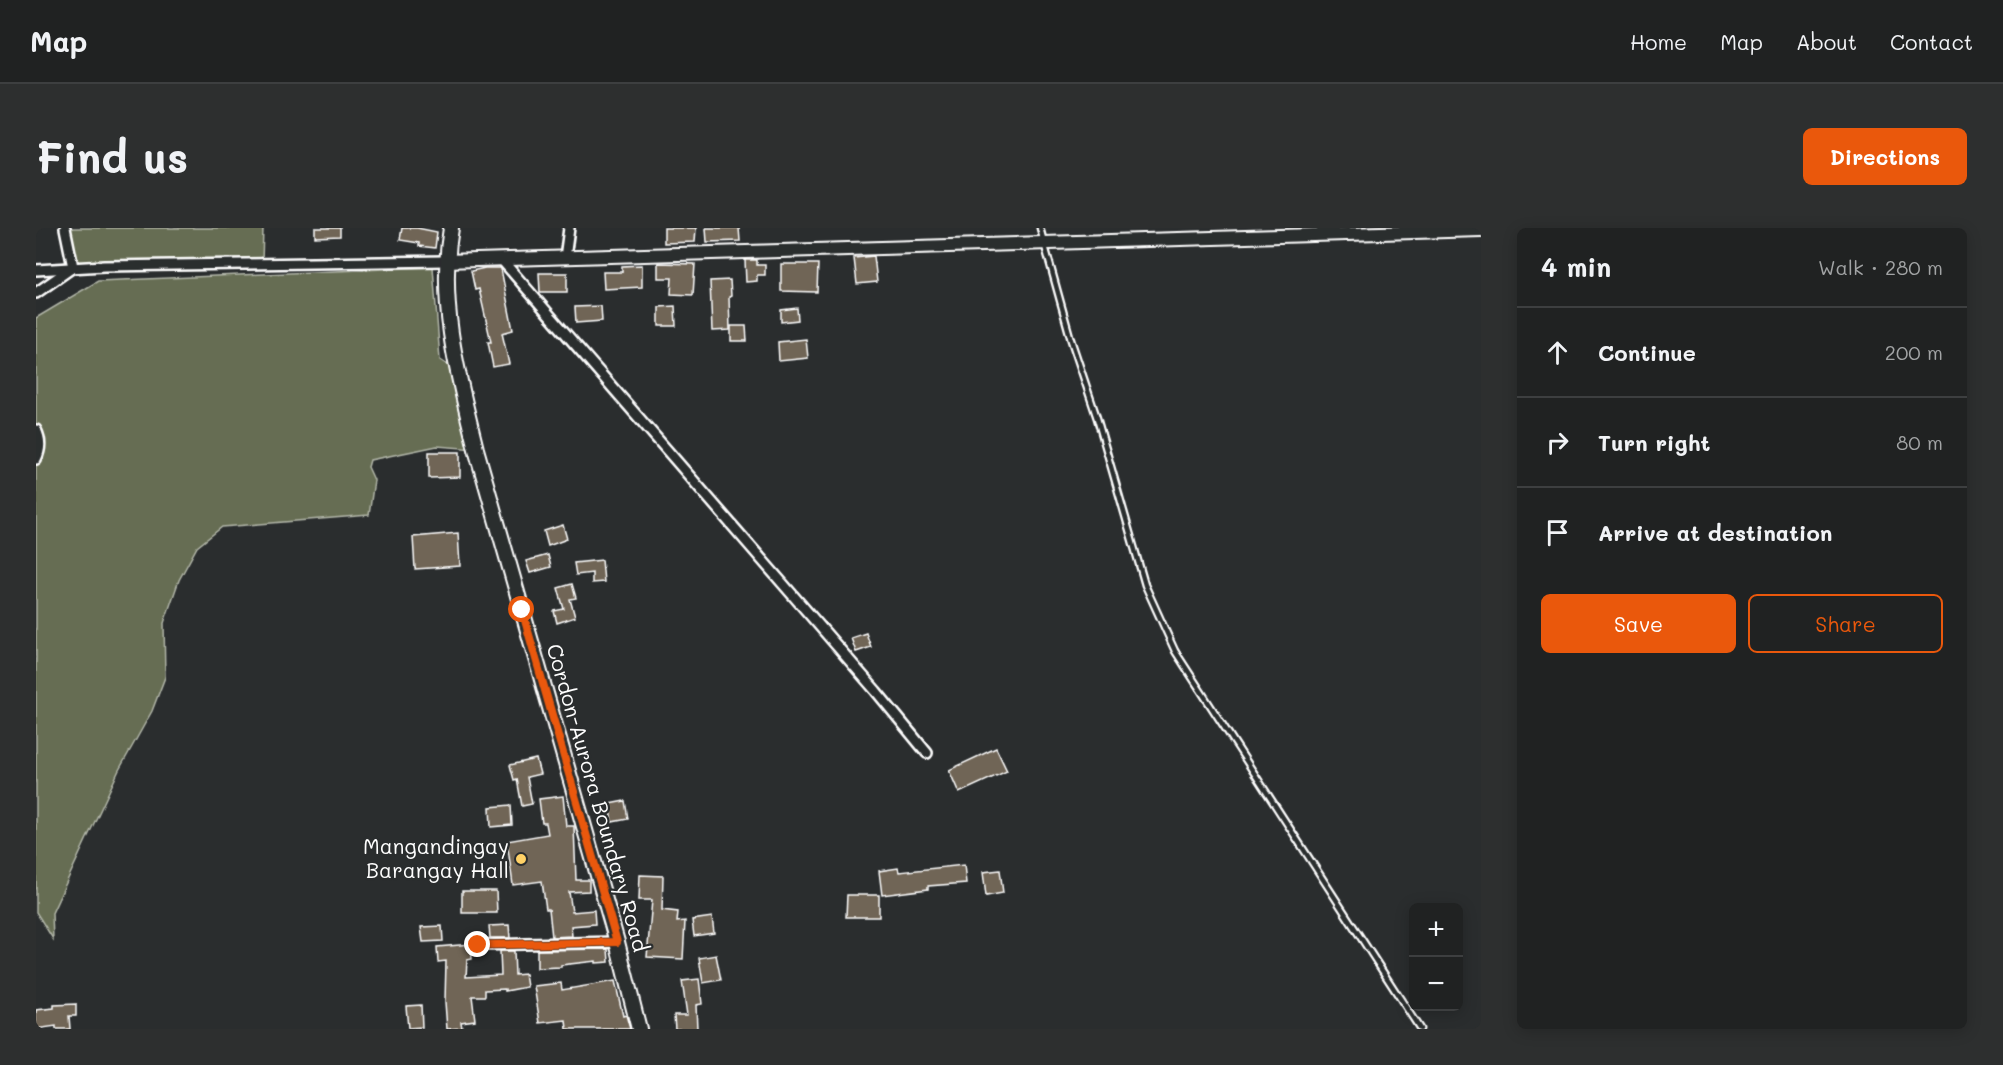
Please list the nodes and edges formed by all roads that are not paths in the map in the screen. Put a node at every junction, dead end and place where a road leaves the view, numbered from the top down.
1 (65, 228) edge
2 (451, 228) edge
3 (569, 228) edge
4 (1040, 228) edge
5 (1481, 230) edge
6 (1045, 243) junction
7 (565, 258) junction
8 (501, 259) junction
9 (446, 261) junction
10 (73, 267) junction
11 (36, 270) edge
12 (36, 293) edge
13 (36, 430) edge
14 (36, 459) edge
15 (927, 753) dead end
16 (617, 942) junction
17 (478, 945) dead end
18 (639, 1029) edge
19 (1420, 1029) edge

1 - 10 street
2 - 9 main road, Cordon-Aurora Boundary Road
3 - 7 street
4 - 6 lane
5 - 6 street
6 - 7 street
6 - 19 lane
7 - 8 street
8 - 9 street
8 - 15 street
9 - 10 street
9 - 16 main road, Cordon-Aurora Boundary Road
10 - 11 street
10 - 12 street
13 - 14 street
16 - 17 street
16 - 18 main road, Cordon-Aurora Boundary Road

